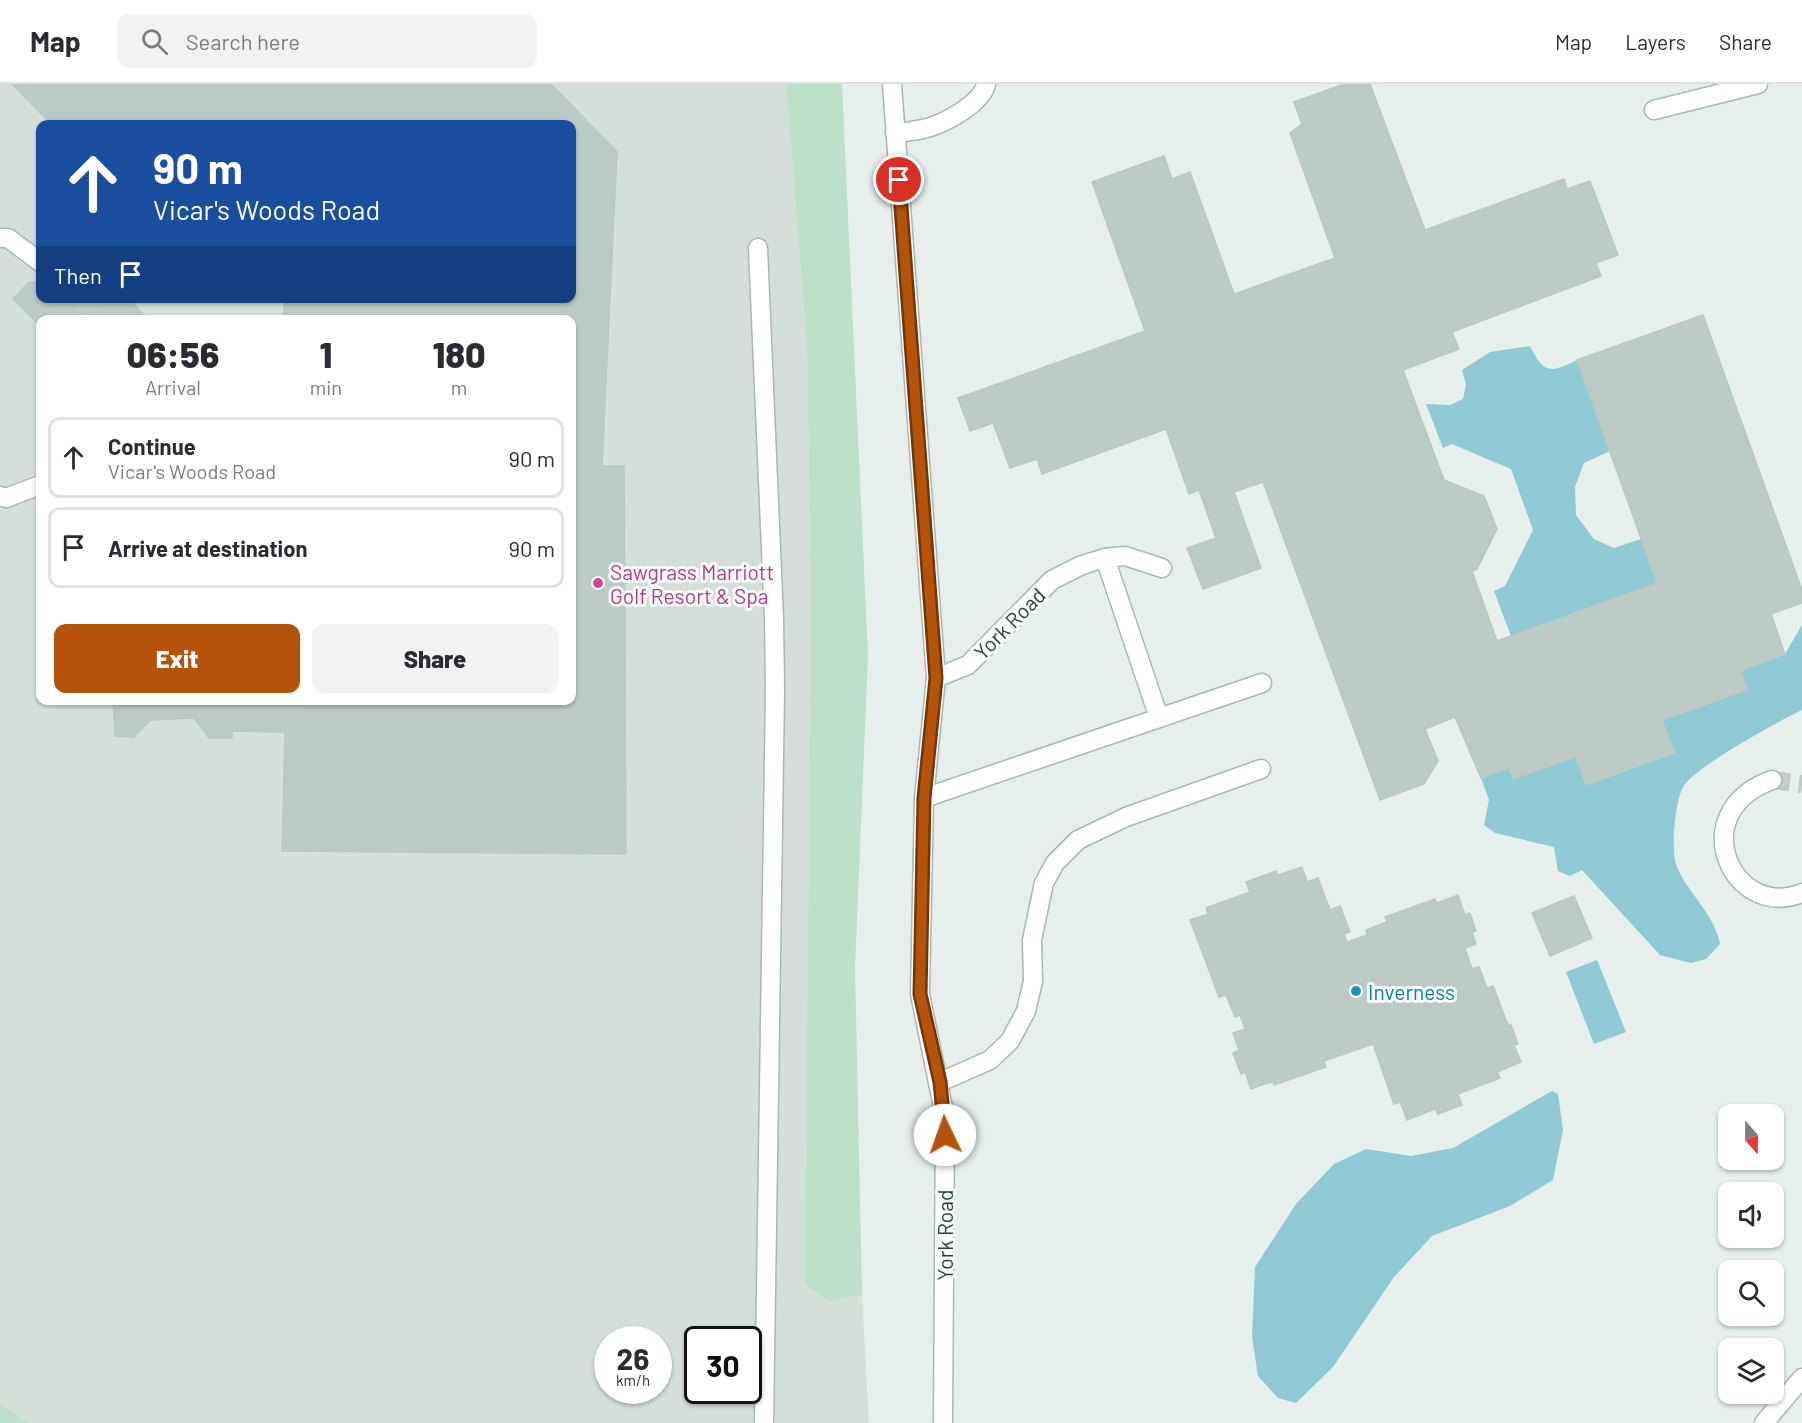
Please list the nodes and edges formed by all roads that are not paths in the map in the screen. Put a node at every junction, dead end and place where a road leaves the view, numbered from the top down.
1 (892, 84) edge
2 (986, 84) edge
3 (1758, 84) edge
4 (1654, 110) dead end
5 (895, 133) junction
6 (0, 238) edge
7 (758, 248) dead end
8 (36, 259) edge
9 (36, 486) edge
10 (0, 496) edge
11 (1105, 558) junction
12 (1162, 568) dead end
13 (936, 678) junction
14 (1262, 683) dead end
15 (1159, 718) junction
16 (1261, 769) dead end
17 (1772, 780) tunnel mouth
18 (924, 798) junction
19 (1802, 893) edge
20 (940, 1082) junction
21 (1802, 1378) edge
22 (764, 1423) edge
23 (943, 1423) edge
24 (1764, 1423) edge

1 - 5 street
2 - 5 street
3 - 4 street
5 - 13 street
6 - 8 street
7 - 22 street
9 - 10 street
11 - 12 street, York Road
11 - 13 street, York Road
11 - 15 street
13 - 18 street, York Road
14 - 15 street
15 - 18 street
16 - 20 street
17 - 19 street
18 - 20 street, York Road
20 - 23 street, York Road
21 - 24 street

